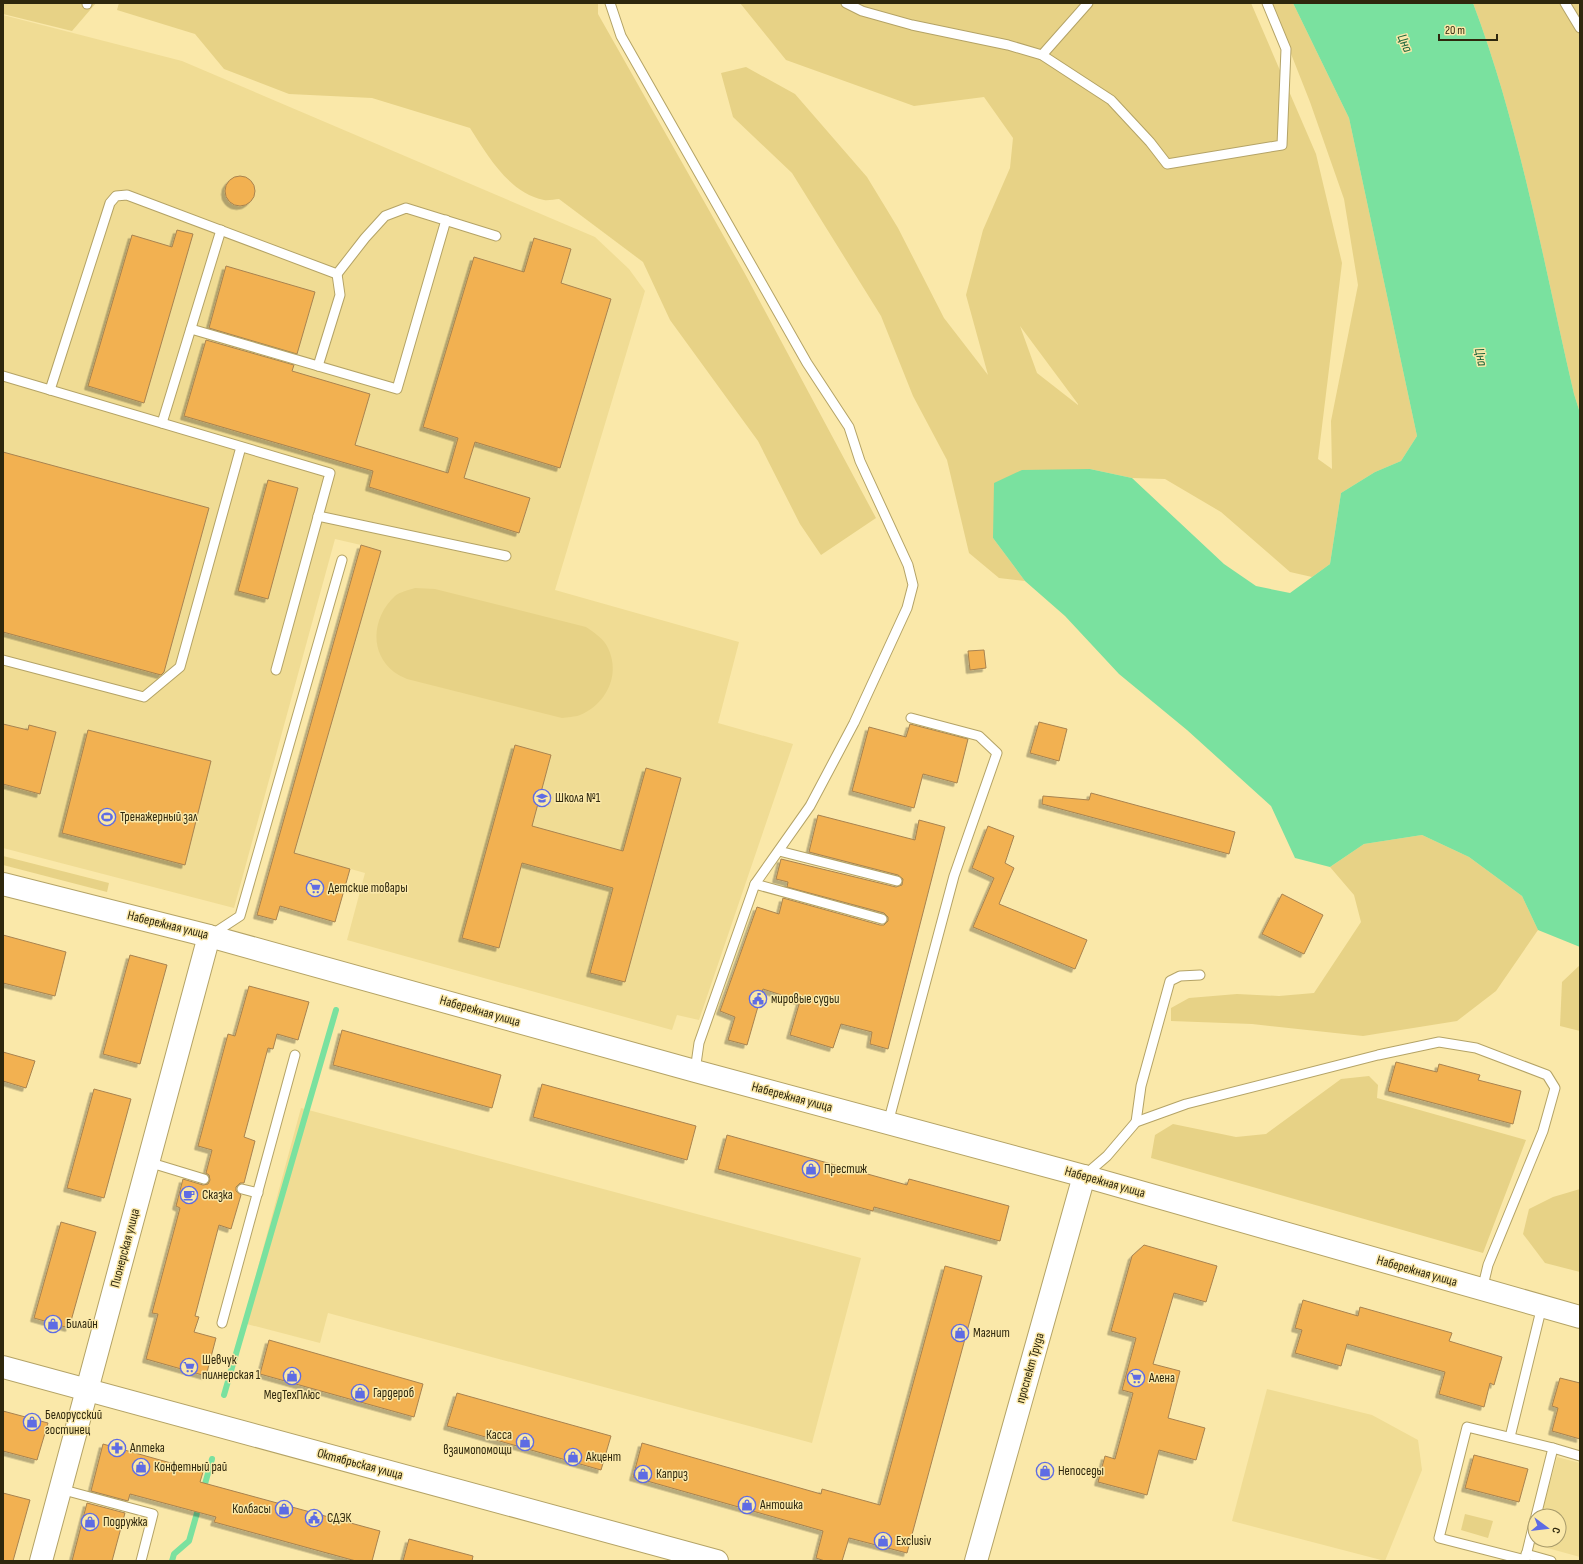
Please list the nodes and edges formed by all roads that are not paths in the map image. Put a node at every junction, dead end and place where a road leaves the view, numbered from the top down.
1 (610, 3) edge
2 (846, 3) edge
3 (1088, 3) edge
4 (1267, 3) edge
5 (1565, 3) edge
6 (1580, 28) edge
7 (1042, 55) junction
8 (446, 220) junction
9 (221, 230) junction
10 (496, 236) dead end
11 (338, 274) junction
12 (191, 329) junction
13 (318, 366) junction
14 (3, 376) edge
15 (50, 390) junction
16 (162, 424) junction
17 (241, 447) junction
18 (318, 516) junction
19 (506, 556) dead end
20 (342, 560) dead end
21 (3, 660) edge
22 (276, 670) dead end
23 (911, 718) dead end
24 (779, 851) junction
25 (898, 881) dead end
26 (3, 884) edge
27 (756, 884) junction
28 (882, 919) dead end
29 (209, 936) junction
30 (1200, 975) dead end
31 (295, 1055) dead end
32 (695, 1071) junction
33 (1136, 1122) junction
34 (888, 1123) junction
35 (148, 1162) junction
36 (1084, 1176) junction
37 (204, 1179) dead end
38 (242, 1189) dead end
39 (258, 1194) junction
40 (1482, 1290) junction
41 (1542, 1306) junction
42 (1580, 1317) edge
43 (222, 1323) dead end
44 (3, 1366) edge
45 (86, 1389) junction
46 (1510, 1437) junction
47 (1553, 1448) junction
48 (1580, 1456) edge
49 (60, 1489) junction
50 (1538, 1508) edge
51 (1528, 1548) edge
52 (1526, 1554) junction
53 (41, 1561) edge
54 (141, 1561) edge
55 (717, 1561) edge
56 (976, 1561) edge
57 (1551, 1561) edge

1 - 24 lane
2 - 7 lane
3 - 7 lane
4 - 7 lane
5 - 6 lane
8 - 10 lane
8 - 11 lane
8 - 13 lane
9 - 11 lane
9 - 12 lane
9 - 15 lane
11 - 13 lane
12 - 13 lane
12 - 16 lane
14 - 15 lane
15 - 16 lane
16 - 17 lane
17 - 18 lane
17 - 21 lane
18 - 19 lane
18 - 22 lane
20 - 29 lane
23 - 34 lane
24 - 25 lane
24 - 27 lane
26 - 29 street, Набережная улица
27 - 28 lane
27 - 32 lane
29 - 32 street, Набережная улица
29 - 35 street, Пионерская улица
30 - 33 lane
31 - 39 lane
32 - 34 street, Набережная улица
33 - 36 lane
33 - 40 lane
34 - 36 street, Набережная улица
35 - 37 lane
35 - 45 street, Пионерская улица
36 - 40 street, Набережная улица
36 - 56 street, проспект Труда
38 - 39 lane
39 - 43 lane
40 - 41 street, Набережная улица
41 - 42 street, Набережная улица
41 - 46 lane
44 - 45 street, Октябрьская улица
45 - 49 street, Пионерская улица
45 - 55 street, Октябрьская улица
46 - 47 lane
46 - 52 lane
47 - 48 lane
47 - 50 lane
49 - 53 street, Пионерская улица
49 - 54 lane
51 - 52 lane
52 - 57 lane

